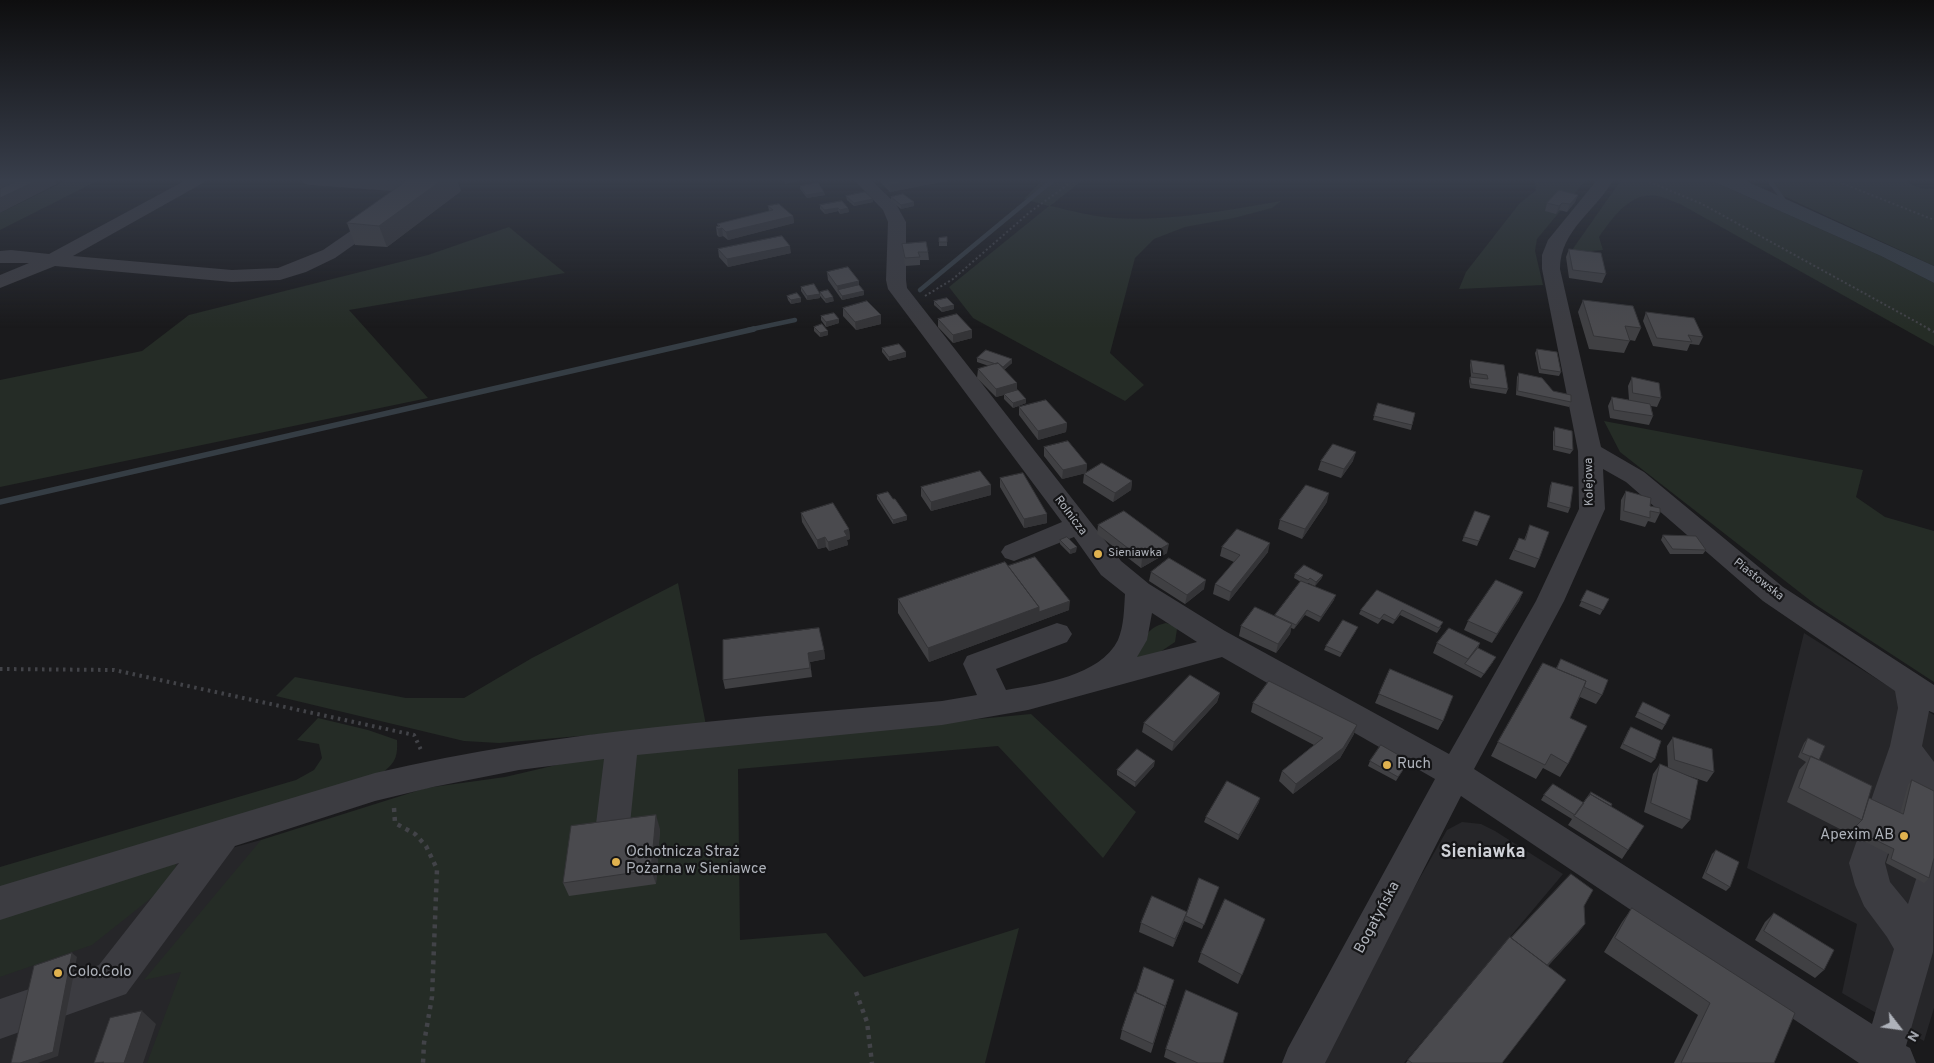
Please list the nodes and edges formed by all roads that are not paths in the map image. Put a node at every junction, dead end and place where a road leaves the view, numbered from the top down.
1 (107, 230) edge
2 (364, 230) edge
3 (897, 230) edge
4 (1565, 230) edge
5 (0, 257) edge
6 (52, 260) junction
7 (0, 282) edge
8 (1590, 451) junction
9 (1077, 526) junction
10 (1014, 552) dead end
11 (1139, 591) junction
12 (1057, 634) dead end
13 (1225, 645) junction
14 (1093, 682) junction
15 (1922, 693) edge
16 (997, 703) junction
17 (622, 742) junction
18 (1906, 746) junction
19 (1455, 774) junction
20 (1934, 784) edge
21 (612, 824) edge
22 (223, 834) junction
23 (1934, 876) edge
24 (0, 903) edge
25 (1914, 952) junction
26 (0, 1019) edge
27 (1889, 1059) edge
28 (1303, 1063) edge

1 - 6 street
2 - 6 street
3 - 9 street, Rolnicza
4 - 8 street, Kolejowa
5 - 6 street
6 - 7 street
8 - 15 street, Piastowska
8 - 19 street, Kolejowa
9 - 10 street
9 - 11 street, Rolnicza
11 - 13 street, Rolnicza
11 - 14 street
12 - 16 street
13 - 14 street
13 - 19 street, Rolnicza
14 - 16 street
15 - 18 street
16 - 17 street
17 - 21 street
17 - 22 street
18 - 20 street
18 - 25 street
19 - 27 street, Rolnicza
19 - 28 street, Bogatyńska
22 - 24 street
22 - 26 street
23 - 25 street
25 - 27 street

